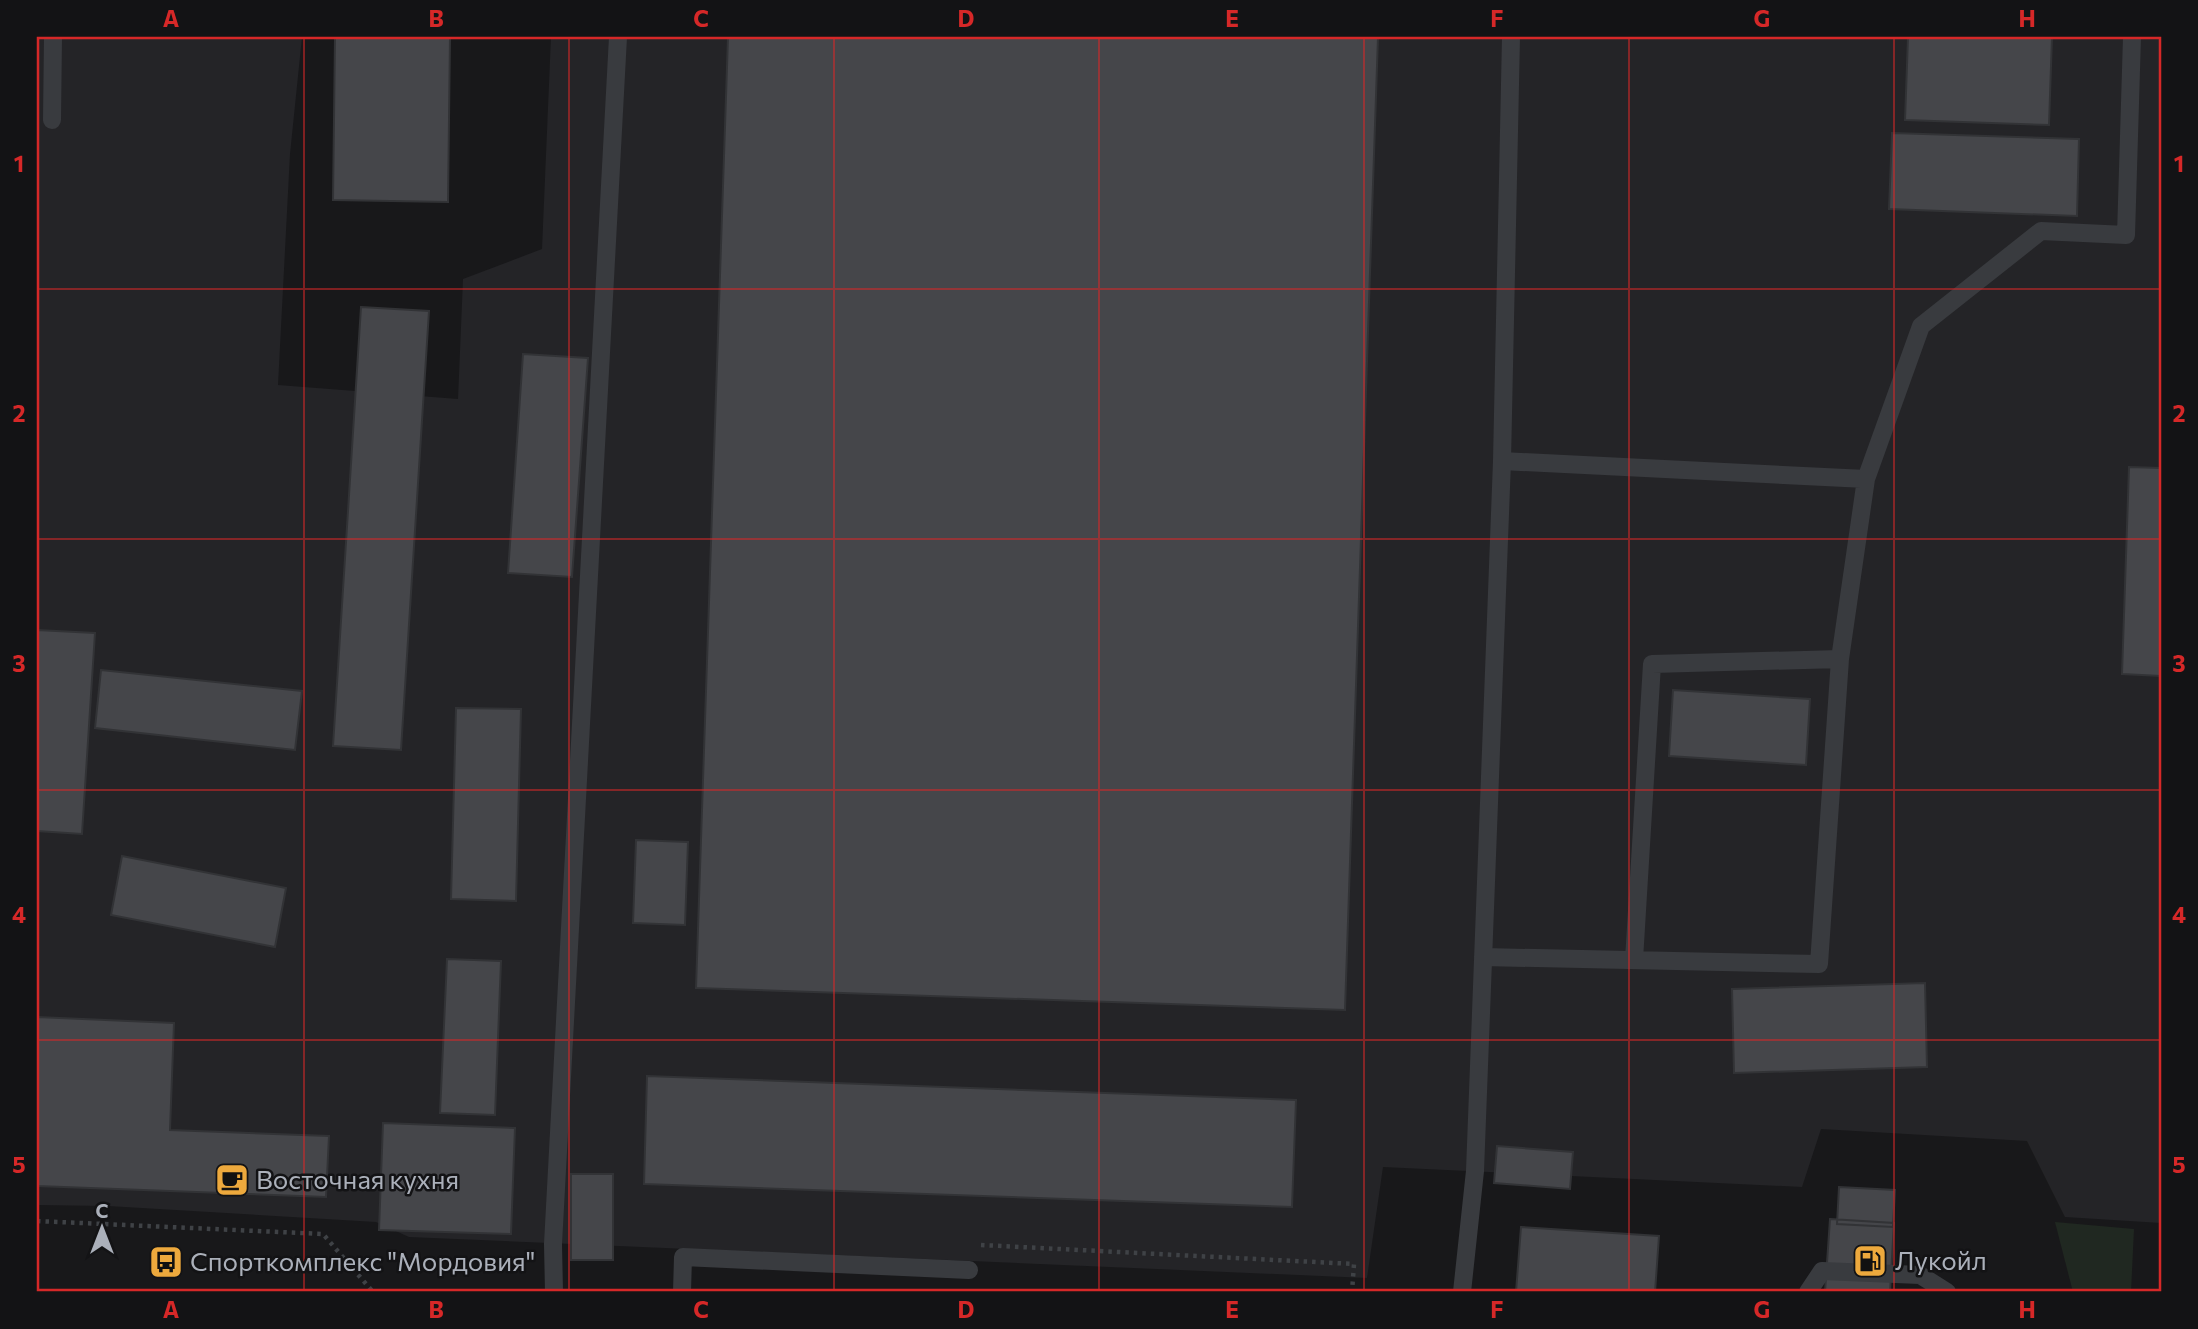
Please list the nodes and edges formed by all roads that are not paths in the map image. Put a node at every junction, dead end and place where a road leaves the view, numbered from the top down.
1 (53, 37) edge
2 (618, 37) edge
3 (1511, 37) edge
4 (2132, 37) edge
5 (52, 120) dead end
6 (1502, 461) junction
7 (1866, 479) junction
8 (1840, 659) junction
9 (1483, 957) junction
10 (1634, 960) junction
11 (969, 1270) dead end
12 (554, 1292) edge
13 (682, 1292) edge
14 (1462, 1292) edge
15 (1808, 1292) edge
16 (1947, 1292) edge

1 - 5 lane
2 - 12 lane
3 - 6 lane
4 - 7 lane
6 - 7 lane
6 - 9 lane
7 - 8 lane
8 - 10 lane
8 - 10 lane
9 - 10 lane
9 - 14 lane
11 - 13 lane
15 - 16 lane

